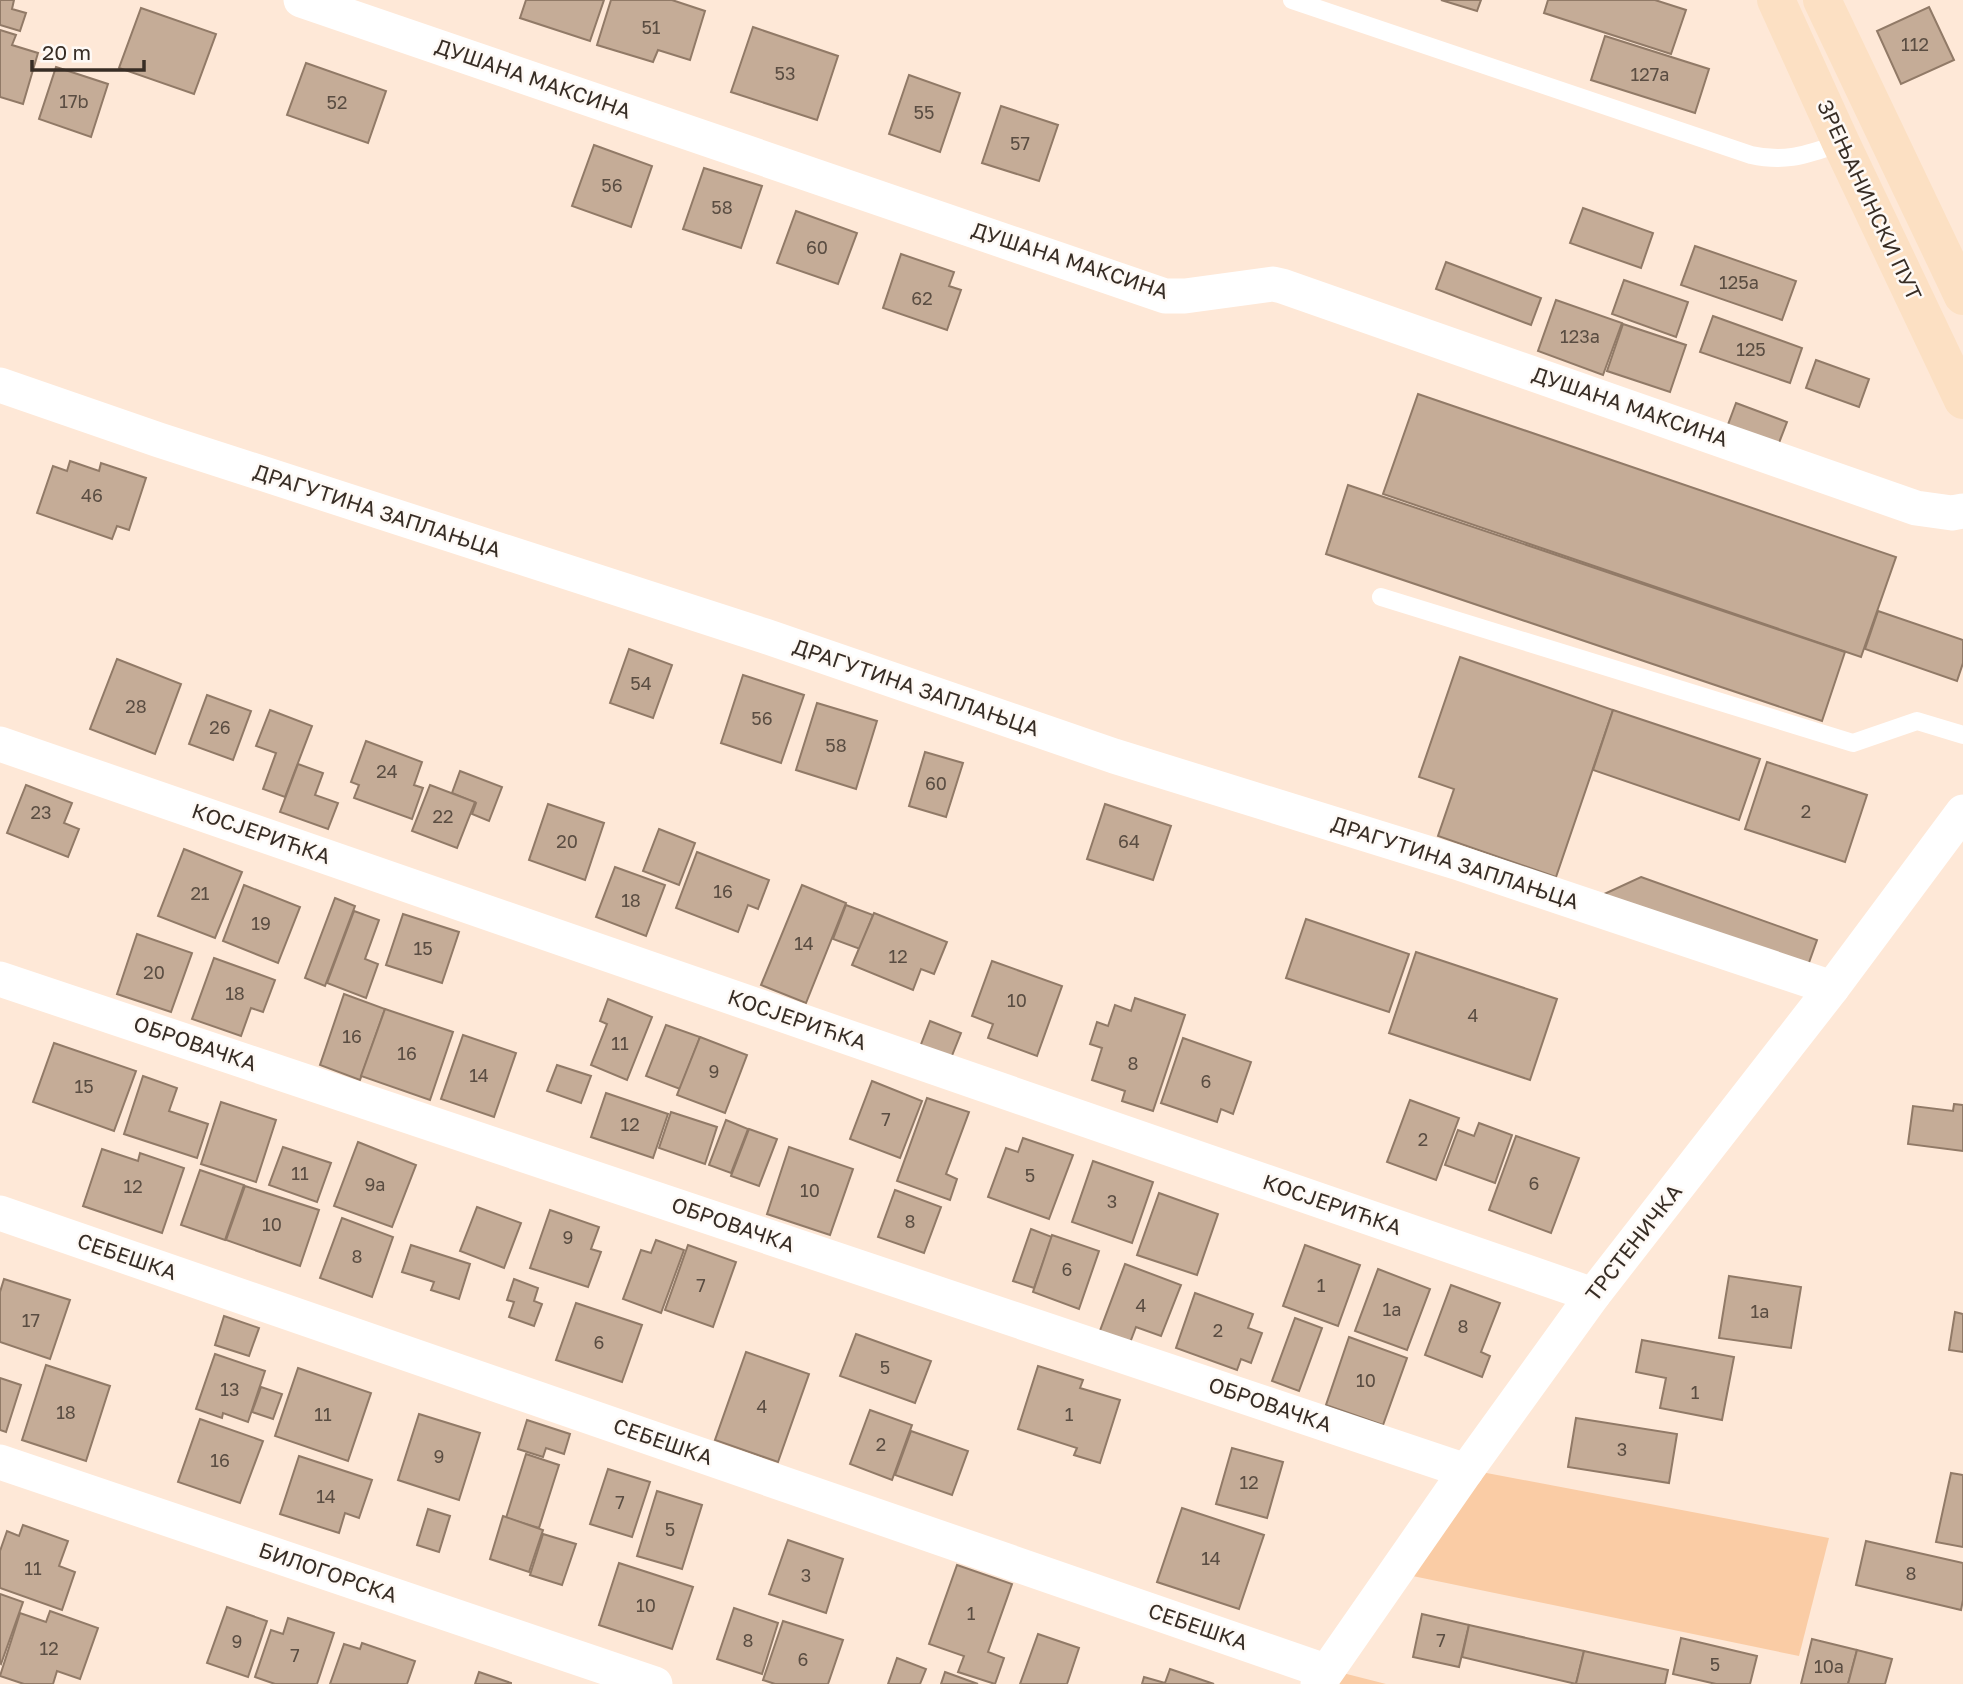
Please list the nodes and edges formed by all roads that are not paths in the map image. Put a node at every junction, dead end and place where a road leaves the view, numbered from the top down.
1 (301, 0) edge
2 (1292, 0) edge
3 (1776, 0) edge
4 (1822, 0) edge
5 (1841, 143) junction
6 (1963, 296) edge
7 (0, 385) edge
8 (1963, 400) edge
9 (1963, 511) edge
10 (1381, 597) dead end
11 (1963, 735) edge
12 (0, 744) edge
13 (1963, 812) edge
14 (0, 979) edge
15 (1832, 988) junction
16 (0, 1213) edge
17 (1593, 1295) junction
18 (0, 1462) edge
19 (1466, 1471) junction
20 (1321, 1678) edge
21 (655, 1684) edge

1 - 9 street, ДУШАНА МАКСИНА
2 - 5 lane
3 - 5 main road, ЗРЕЊАНИНСКИ ПУТ
4 - 6 main road, ЗРЕЊАНИНСКИ ПУТ
5 - 8 main road, ЗРЕЊАНИНСКИ ПУТ
7 - 15 street, ДРАГУТИНА ЗАПЛАЊЦА
10 - 11 lane
12 - 17 street, КОСЈЕРИЋКА
13 - 15 street, ТРСТЕНИЧКА
14 - 19 street, ОБРОВАЧКА
15 - 17 street, ТРСТЕНИЧКА
16 - 20 street, СЕБЕШКА
17 - 19 street, ТРСТЕНИЧКА
18 - 21 street, БИЛОГОРСКА
19 - 20 street, ТРСТЕНИЧКА

